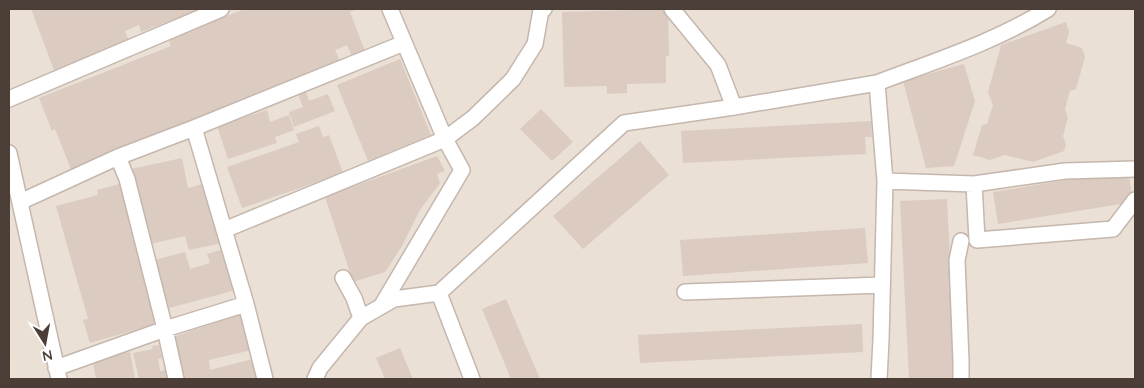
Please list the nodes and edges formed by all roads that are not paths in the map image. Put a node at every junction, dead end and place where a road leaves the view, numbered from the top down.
1 (221, 9) edge
2 (390, 9) edge
3 (544, 9) edge
4 (672, 9) edge
5 (1048, 9) edge
6 (404, 43) junction
7 (877, 83) junction
8 (9, 99) edge
9 (734, 107) junction
10 (194, 128) junction
11 (445, 139) junction
12 (9, 153) edge
13 (118, 157) junction
14 (1135, 169) edge
15 (885, 181) junction
16 (974, 184) junction
17 (1135, 200) edge
18 (20, 202) junction
19 (224, 230) junction
20 (961, 240) dead end
21 (343, 278) dead end
22 (882, 285) junction
23 (685, 292) dead end
24 (439, 293) junction
25 (246, 304) junction
26 (380, 307) junction
27 (361, 318) junction
28 (165, 329) junction
29 (57, 373) edge
30 (321, 375) edge
31 (176, 379) edge
32 (265, 379) edge
33 (472, 379) edge
34 (879, 379) edge
35 (961, 379) edge

1 - 8 street
2 - 6 street
3 - 11 street
4 - 9 street
5 - 7 street
6 - 10 street
6 - 11 street
7 - 9 street
7 - 15 street
9 - 24 street
10 - 13 street
10 - 19 street
11 - 19 street
11 - 26 street
12 - 18 street
13 - 18 street
13 - 28 street
14 - 16 street
15 - 16 street
15 - 22 street
16 - 17 street
18 - 29 street
19 - 25 street
20 - 35 street
21 - 27 street
22 - 23 street
22 - 34 street
24 - 26 street
24 - 33 street
25 - 28 street
25 - 32 street
26 - 27 street
27 - 30 street
28 - 29 street
28 - 31 street

